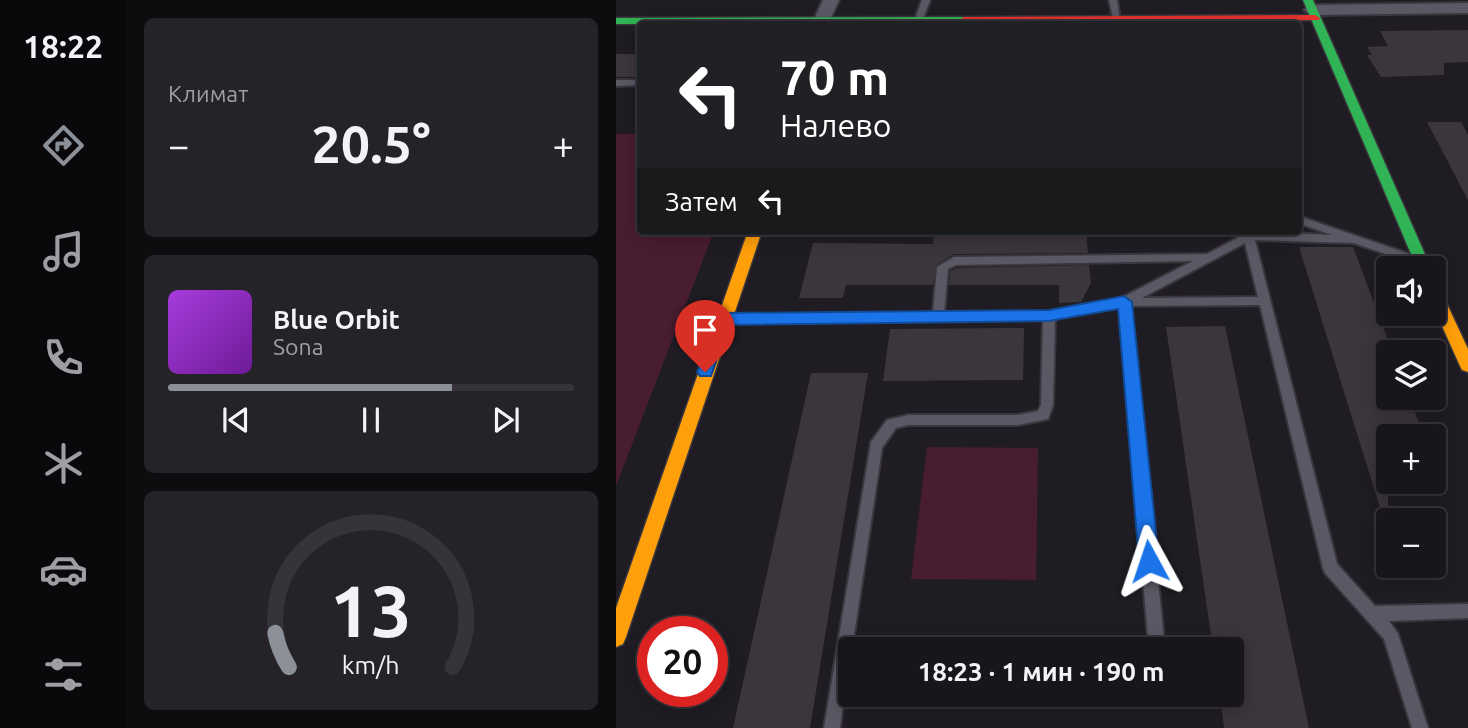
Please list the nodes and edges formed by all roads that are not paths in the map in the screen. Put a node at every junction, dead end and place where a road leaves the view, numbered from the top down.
1 (831, 0) edge
2 (926, 0) edge
3 (1113, 0) edge
4 (1468, 8) edge
5 (1312, 9) edge
6 (1117, 18) junction
7 (919, 19) junction
8 (616, 21) edge
9 (637, 21) edge
10 (821, 21) edge
11 (854, 21) edge
12 (1189, 21) edge
13 (616, 82) edge
14 (637, 83) edge
15 (1302, 220) edge
16 (754, 235) edge
17 (1246, 235) edge
18 (1248, 235) edge
19 (1270, 235) edge
20 (1356, 239) junction
21 (1399, 256) edge
22 (1418, 256) edge
23 (1210, 257) junction
24 (1265, 301) junction
25 (1124, 302) junction
26 (1446, 307) edge
27 (938, 316) junction
28 (1049, 316) junction
29 (723, 319) junction
30 (1459, 325) edge
31 (1468, 366) edge
32 (1468, 611) edge
33 (1371, 614) junction
34 (616, 637) edge
35 (850, 637) edge
36 (1156, 637) edge
37 (838, 701) edge
38 (832, 728) edge
39 (1420, 728) edge

1 - 10 street
2 - 7 lane
3 - 6 lane
4 - 5 street
5 - 12 street
5 - 22 street
6 - 7 street
6 - 12 street
7 - 11 street
8 - 9 street
13 - 14 lane
15 - 20 lane
16 - 29 street
17 - 23 lane
18 - 24 lane
19 - 20 lane
20 - 21 lane
23 - 25 lane
23 - 27 lane
24 - 25 lane
24 - 33 lane
25 - 28 lane
25 - 36 lane
26 - 30 street
27 - 28 lane
27 - 29 lane
28 - 35 lane
29 - 34 street
30 - 31 street
32 - 33 lane
33 - 39 lane
37 - 38 lane

